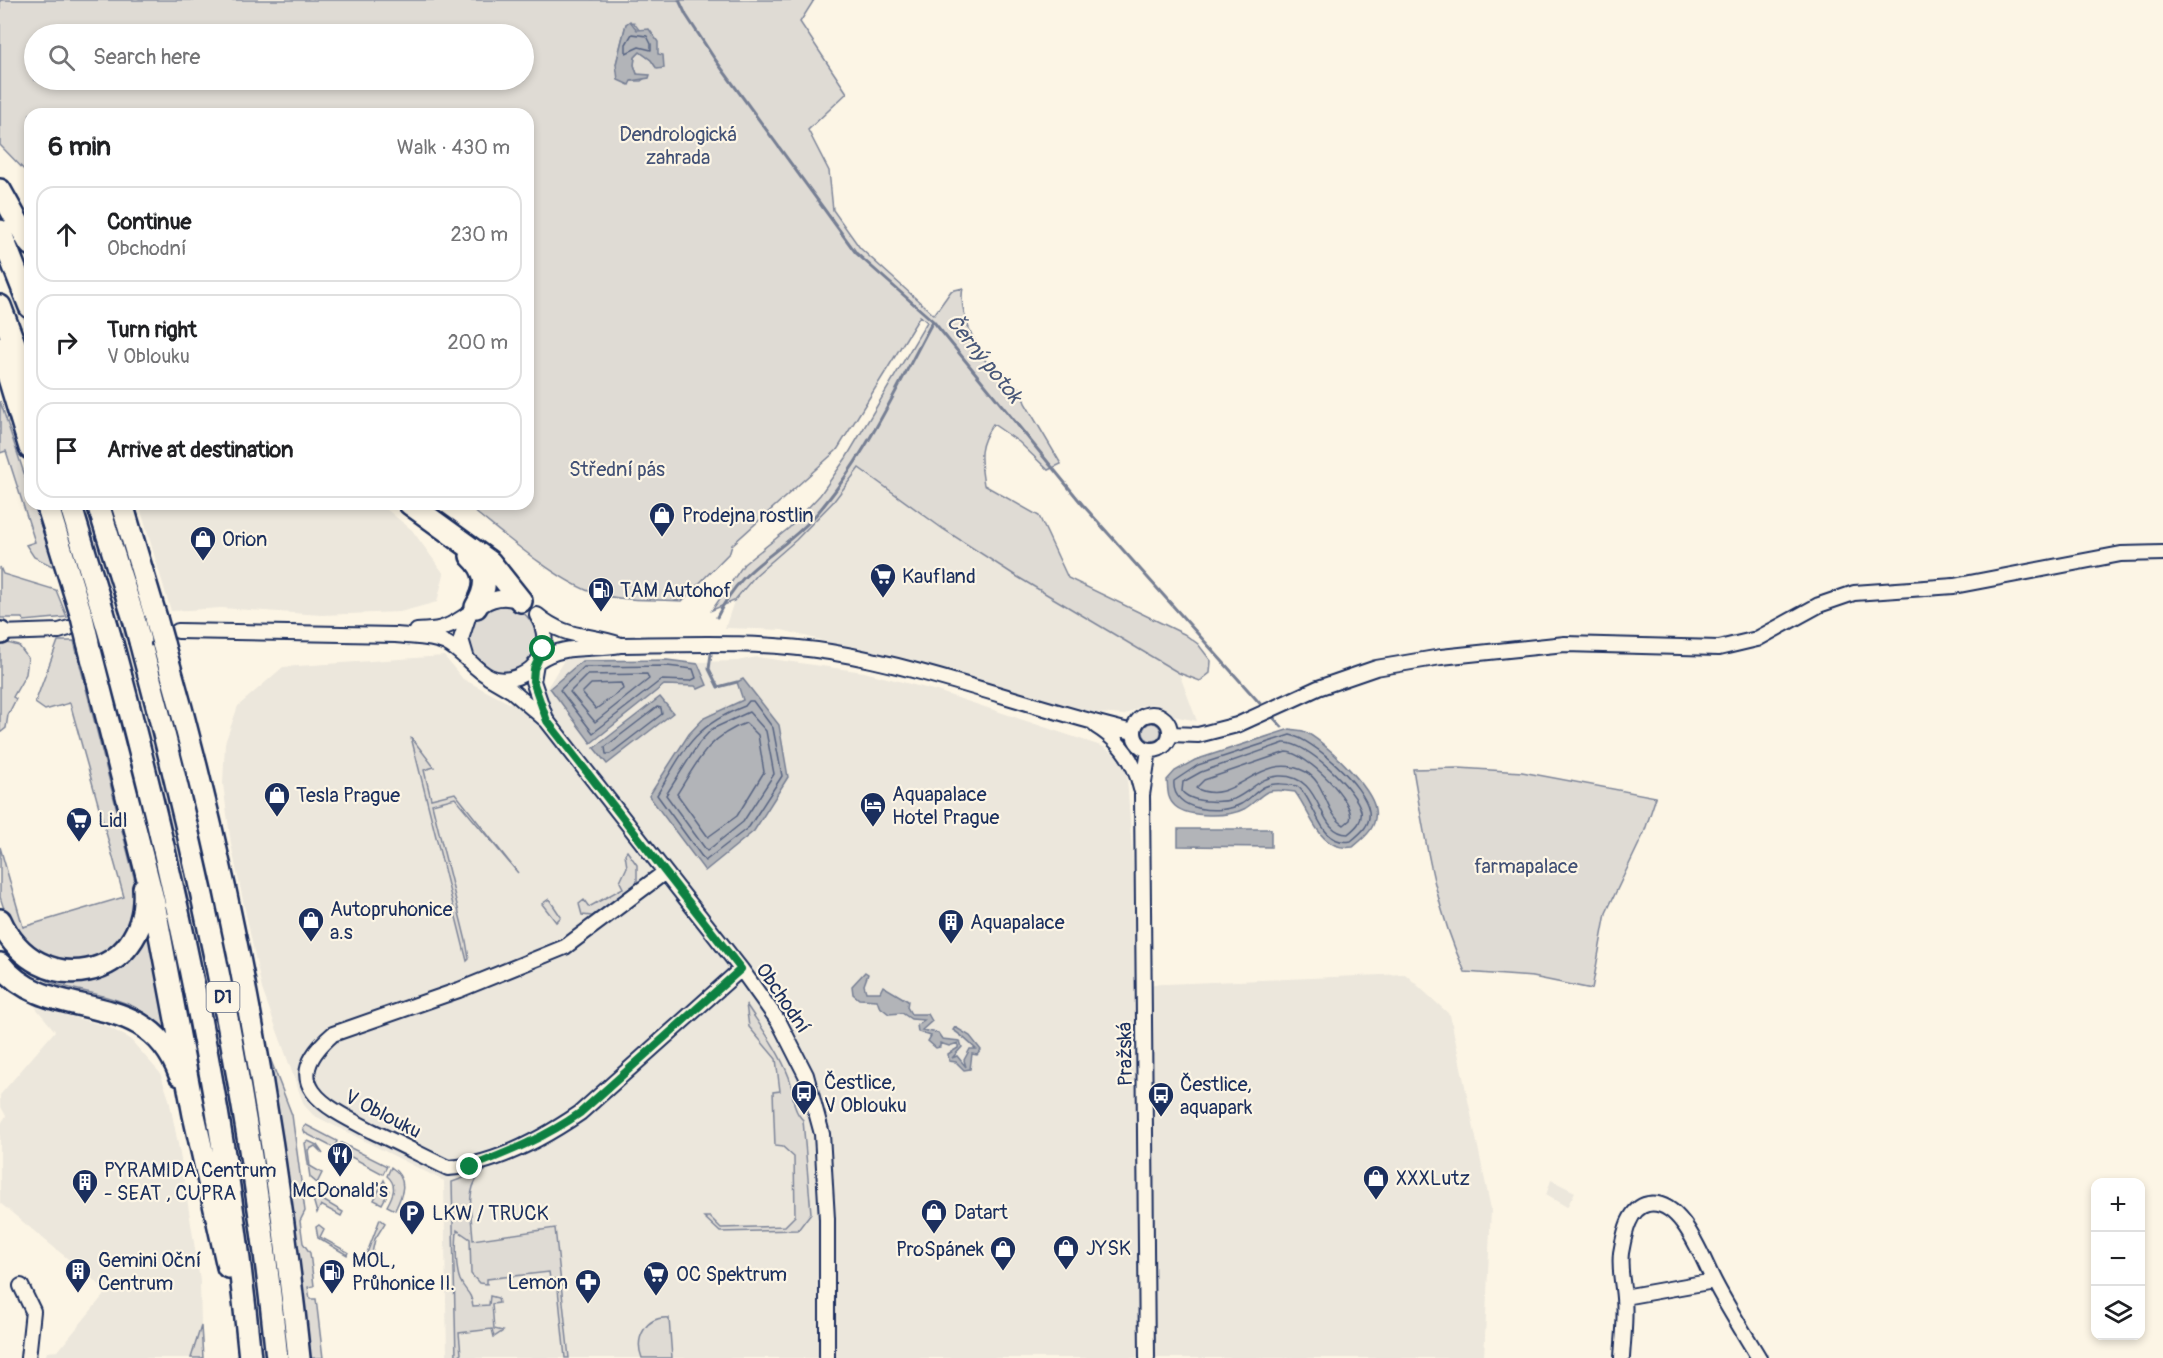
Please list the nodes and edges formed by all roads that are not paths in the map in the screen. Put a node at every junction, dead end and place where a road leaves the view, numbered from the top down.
1 (0, 190) edge
2 (0, 231) edge
3 (24, 234) edge
4 (24, 292) edge
5 (0, 306) edge
6 (0, 348) edge
7 (24, 370) edge
8 (24, 428) edge
9 (49, 510) edge
10 (72, 510) edge
11 (100, 510) edge
12 (124, 510) edge
13 (128, 510) edge
14 (418, 510) edge
15 (433, 522) junction
16 (134, 543) junction
17 (2163, 553) edge
18 (521, 601) junction
19 (474, 609) junction
20 (537, 615) junction
21 (396, 635) junction
22 (171, 637) junction
23 (621, 645) junction
24 (469, 662) junction
25 (537, 662) junction
26 (488, 677) junction
27 (1083, 720) junction
28 (547, 721) junction
29 (1133, 732) junction
30 (1170, 734) junction
31 (1149, 750) junction
32 (1142, 795) junction
33 (140, 843) junction
34 (665, 872) junction
35 (0, 920) edge
36 (0, 964) edge
37 (741, 969) junction
38 (194, 1115) junction
39 (1714, 1281) junction
40 (21, 1286) dead end
41 (1624, 1297) junction
42 (249, 1353) edge
43 (28, 1358) edge
44 (276, 1358) edge
45 (299, 1358) edge
46 (827, 1358) edge
47 (1147, 1358) edge
48 (1622, 1358) edge
49 (1759, 1358) edge

1 - 3 highway
2 - 4 highway
5 - 7 highway
6 - 8 highway
9 - 33 highway, bridge
10 - 42 highway, D1, bridge
11 - 44 highway, D1, bridge
12 - 16 highway
13 - 16 highway
14 - 15 highway
15 - 18 highway
15 - 19 highway
16 - 22 highway, bridge
17 - 30 street
18 - 19 street
18 - 20 street
19 - 21 street
19 - 24 street
20 - 23 street
20 - 25 street
21 - 22 street
21 - 24 street
22 - 45 highway
23 - 25 street
23 - 27 street
24 - 26 street
25 - 26 street
25 - 28 street, Obchodní
26 - 28 street, Obchodní
27 - 29 street
27 - 32 street
28 - 34 street, Obchodní
29 - 30 street
29 - 31 street
30 - 31 street
31 - 32 street, Pražská
32 - 47 street, Pražská
33 - 35 highway
33 - 38 highway
34 - 37 street, Obchodní
34 - 37 street, V Oblouku
36 - 38 highway
37 - 46 street, Obchodní
38 - 42 highway
39 - 41 street
39 - 41 street
39 - 49 street
40 - 43 street
41 - 48 street

